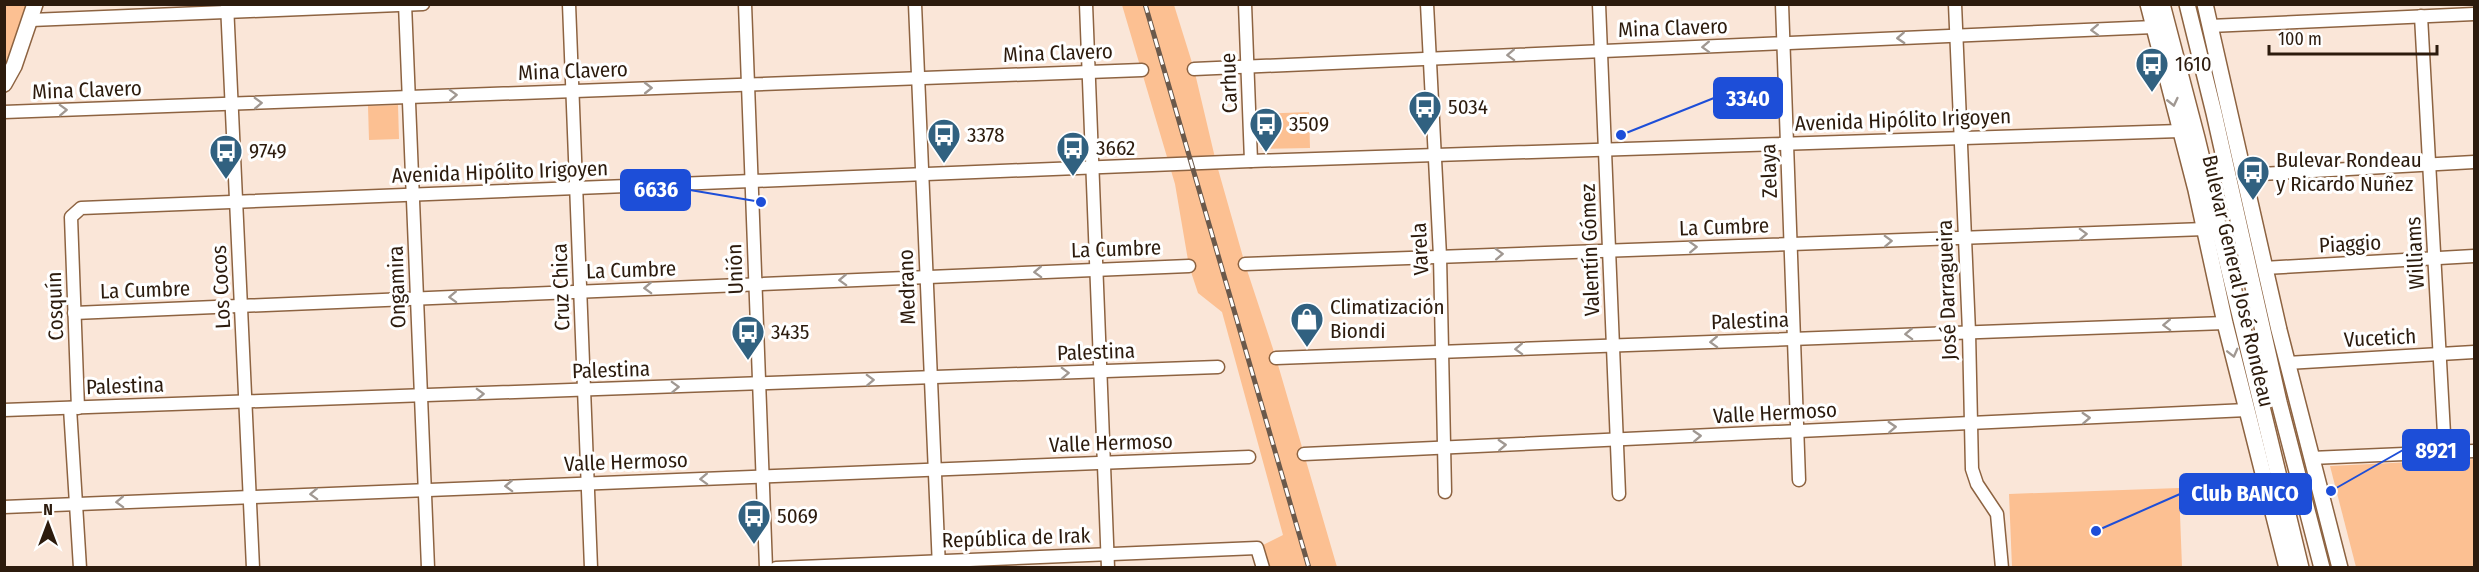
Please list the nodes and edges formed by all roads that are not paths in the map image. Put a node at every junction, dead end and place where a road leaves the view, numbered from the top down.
1 (423, 4) edge
2 (569, 4) edge
3 (745, 4) edge
4 (915, 4) edge
5 (1086, 4) edge
6 (1245, 4) edge
7 (1427, 4) edge
8 (1599, 4) edge
9 (1782, 4) edge
10 (1955, 4) edge
11 (2148, 4) edge
12 (2162, 4) edge
13 (2187, 4) edge
14 (2205, 4) edge
15 (2376, 4) edge
16 (405, 5) edge
17 (227, 8) edge
18 (33, 12) edge
19 (2475, 14) edge
20 (2421, 16) junction
21 (2377, 18) junction
22 (2210, 26) junction
23 (2154, 27) junction
24 (1956, 36) junction
25 (1783, 43) junction
26 (1601, 51) junction
27 (1430, 58) junction
28 (1248, 66) junction
29 (1194, 69) dead end
30 (1142, 70) dead end
31 (1088, 72) junction
32 (918, 77) junction
33 (4, 84) edge
34 (748, 86) junction
35 (573, 90) junction
36 (409, 97) junction
37 (231, 104) junction
38 (4, 112) edge
39 (2224, 125) junction
40 (2191, 132) junction
41 (1960, 138) junction
42 (1787, 144) junction
43 (1605, 150) junction
44 (1434, 156) junction
45 (2223, 158) junction
46 (1251, 161) junction
47 (2475, 162) edge
48 (2429, 165) junction
49 (1092, 168) junction
50 (922, 174) junction
51 (2243, 175) junction
52 (2228, 179) junction
53 (751, 181) junction
54 (2202, 187) junction
55 (576, 190) junction
56 (413, 195) junction
57 (236, 202) junction
58 (81, 208) joint
59 (2205, 230) junction
60 (1965, 238) junction
61 (1791, 244) junction
62 (1609, 250) junction
63 (1440, 256) junction
64 (2475, 256) edge
65 (2435, 259) junction
66 (1245, 264) dead end
67 (1189, 266) dead end
68 (2264, 268) junction
69 (1096, 270) junction
70 (926, 277) junction
71 (755, 284) junction
72 (580, 291) junction
73 (417, 298) junction
74 (241, 306) junction
75 (74, 313) junction
76 (2225, 323) junction
77 (2279, 330) junction
78 (1969, 332) junction
79 (1795, 339) junction
80 (1613, 345) junction
81 (1443, 351) junction
82 (2475, 352) edge
83 (2440, 354) junction
84 (1276, 358) dead end
85 (2287, 363) junction
86 (1218, 367) dead end
87 (1100, 371) junction
88 (931, 377) junction
89 (759, 383) junction
90 (584, 391) junction
91 (421, 395) junction
92 (245, 402) junction
93 (2279, 402) junction
94 (74, 408) junction
95 (4, 410) edge
96 (2247, 410) junction
97 (1970, 423) junction
98 (1798, 431) junction
99 (1617, 440) junction
100 (1444, 448) junction
101 (2475, 451) edge
102 (2445, 452) junction
103 (1304, 454) dead end
104 (1249, 457) dead end
105 (2312, 458) junction
106 (1104, 463) junction
107 (935, 469) junction
108 (763, 476) junction
109 (1799, 480) dead end
110 (588, 483) junction
111 (425, 490) junction
112 (1445, 492) dead end
113 (1619, 494) dead end
114 (250, 497) junction
115 (75, 504) junction
116 (4, 507) edge
117 (1107, 554) junction
118 (939, 564) edge
119 (80, 567) edge
120 (253, 567) edge
121 (428, 567) edge
122 (591, 567) edge
123 (766, 567) edge
124 (776, 567) edge
125 (1108, 567) edge
126 (1263, 567) edge
127 (2002, 567) edge
128 (2287, 567) edge
129 (2301, 567) edge
130 (2322, 567) edge
131 (2340, 567) edge

1 - 16 street
2 - 35 street, Cruz Chica
3 - 34 street, Unión
4 - 32 street, Medrano
5 - 31 street
6 - 28 street, Carhue
7 - 27 street, Varela
8 - 26 street, Valentín Gómez
9 - 25 street, Zelaya
10 - 24 street, José Darragueira
11 - 23 main road, Bulevar General José Rondeau
12 - 40 main road, Bulevar General José Rondeau
13 - 39 main road, Bulevar General José Rondeau
14 - 22 main road, Bulevar General José Rondeau
15 - 21 street
16 - 17 street
16 - 36 street, Ongamira
17 - 18 street
17 - 37 street, Los Cocos
18 - 33 main road
19 - 20 street
20 - 21 street
20 - 48 street, Williams
21 - 22 street
22 - 39 main road, Bulevar General José Rondeau
23 -> 24 street, Mina Clavero
23 -> 40 main road, Bulevar General José Rondeau
24 -> 25 street, Mina Clavero
24 - 41 street, José Darragueira
25 -> 26 street, Mina Clavero
25 - 42 street, Zelaya
26 -> 27 street, Mina Clavero
26 - 43 street, Valentín Gómez
27 - 28 street, Mina Clavero
27 - 44 street, Varela
28 - 29 street, Mina Clavero
28 - 46 street, Carhue
30 - 31 street, Mina Clavero
31 - 32 street, Mina Clavero
31 - 49 street
32 - 34 street, Mina Clavero
32 - 50 street, Medrano
35 -> 34 street, Mina Clavero
34 - 53 street, Unión
36 -> 35 street, Mina Clavero
35 - 55 street, Cruz Chica
37 -> 36 street, Mina Clavero
36 - 56 street, Ongamira
38 -> 37 street, Mina Clavero
37 - 57 street, Los Cocos
39 - 40 main road
39 - 45 main road, Bulevar General José Rondeau
39 - 51 main road, Bulevar General José Rondeau
40 - 41 street, Avenida Hipólito Irigoyen
40 - 45 main road
40 - 54 main road, Bulevar General José Rondeau
41 - 42 street, Avenida Hipólito Irigoyen
41 - 60 street, José Darragueira
42 - 43 street, Avenida Hipólito Irigoyen
42 - 61 street, Zelaya
43 - 44 street, Avenida Hipólito Irigoyen
43 - 62 street, Valentín Gómez
44 - 46 street, Avenida Hipólito Irigoyen
44 - 63 street, Varela
45 - 51 main road
45 - 52 main road, Bulevar General José Rondeau
46 - 49 street, Avenida Hipólito Irigoyen
47 - 48 street
48 - 51 street
48 - 65 street, Williams
49 - 50 street, Avenida Hipólito Irigoyen
49 - 69 street
50 - 53 street, Avenida Hipólito Irigoyen
50 - 70 street, Medrano
51 - 52 main road
51 - 68 main road, Bulevar General José Rondeau
52 - 54 main road
52 - 93 main road, Bulevar General José Rondeau
53 - 55 street, Avenida Hipólito Irigoyen
53 - 71 street, Unión
54 - 59 main road, Bulevar General José Rondeau
54 - 129 main road, Bulevar General José Rondeau
55 - 56 street, Avenida Hipólito Irigoyen
55 - 72 street, Cruz Chica
56 - 57 street, Avenida Hipólito Irigoyen
56 - 73 street, Ongamira
57 - 58 street, Avenida Hipólito Irigoyen
57 - 74 street, Los Cocos
58 - 75 street, Cosquín
60 -> 59 street, La Cumbre
59 - 76 main road, Bulevar General José Rondeau
61 -> 60 street, La Cumbre
60 - 78 street, José Darragueira
62 -> 61 street, La Cumbre
61 - 79 street, Zelaya
63 -> 62 street, La Cumbre
62 - 80 street, Valentín Gómez
63 - 66 street, La Cumbre
63 - 81 street, Varela
64 - 65 street, Piaggio
65 - 68 street, Piaggio
65 - 83 street, Williams
67 - 69 street, La Cumbre
68 - 77 main road, Bulevar General José Rondeau
69 -> 70 street, La Cumbre
69 - 87 street
70 -> 71 street, La Cumbre
70 - 88 street, Medrano
71 -> 72 street, La Cumbre
71 - 89 street, Unión
72 -> 73 street, La Cumbre
72 - 90 street, Cruz Chica
73 - 74 street, La Cumbre
73 - 91 street, Ongamira
74 - 75 street, La Cumbre
74 - 92 street, Los Cocos
75 - 94 street, Cosquín
76 -> 78 street, Palestina
76 -> 96 main road, Bulevar General José Rondeau
77 - 85 main road, Bulevar General José Rondeau
77 - 93 main road
78 -> 79 street, Palestina
78 - 97 street, José Darragueira
79 -> 80 street, Palestina
79 - 98 street, Zelaya
80 -> 81 street, Palestina
80 - 99 street, Valentín Gómez
81 - 84 street, Palestina
81 - 100 street, Varela
82 - 83 street, Vucetich
83 - 85 street, Vucetich
83 - 102 street, Williams
85 - 105 main road, Bulevar General José Rondeau
86 - 87 street, Palestina
88 -> 87 street, Palestina
87 - 106 street
89 -> 88 street, Palestina
88 - 107 street, Medrano
90 -> 89 street, Palestina
89 - 108 street, Unión
91 -> 90 street, Palestina
90 - 110 street, Cruz Chica
91 - 92 street, Palestina
91 - 111 street, Ongamira
92 - 94 street, Palestina
92 - 114 street, Los Cocos
93 - 130 main road, Bulevar General José Rondeau
94 - 95 street, Palestina
94 - 115 street, Cosquín
97 -> 96 street, Valle Hermoso
96 - 128 main road, Bulevar General José Rondeau
98 -> 97 street, Valle Hermoso
97 - 127 street, José Darragueira
99 -> 98 street, Valle Hermoso
98 - 109 street, Zelaya
100 -> 99 street, Valle Hermoso
99 - 113 street, Valentín Gómez
100 - 103 street, Valle Hermoso
100 - 112 street, Varela
101 - 102 street
102 - 105 street
104 - 106 street, Valle Hermoso
105 - 131 main road, Bulevar General José Rondeau
106 - 107 street, Valle Hermoso
106 - 117 street
107 - 108 street, Valle Hermoso
107 - 118 street, Medrano
108 -> 110 street, Valle Hermoso
108 - 123 street, Unión
110 -> 111 street, Valle Hermoso
110 - 122 street, Cruz Chica
111 -> 114 street, Valle Hermoso
111 - 121 street, Ongamira
114 -> 115 street, Valle Hermoso
114 - 120 street, Los Cocos
115 - 116 street, Valle Hermoso
115 - 119 street, Cosquín
117 - 118 street, República de Irak
117 - 125 street
117 - 126 street, República de Irak
118 - 124 street, República de Irak

